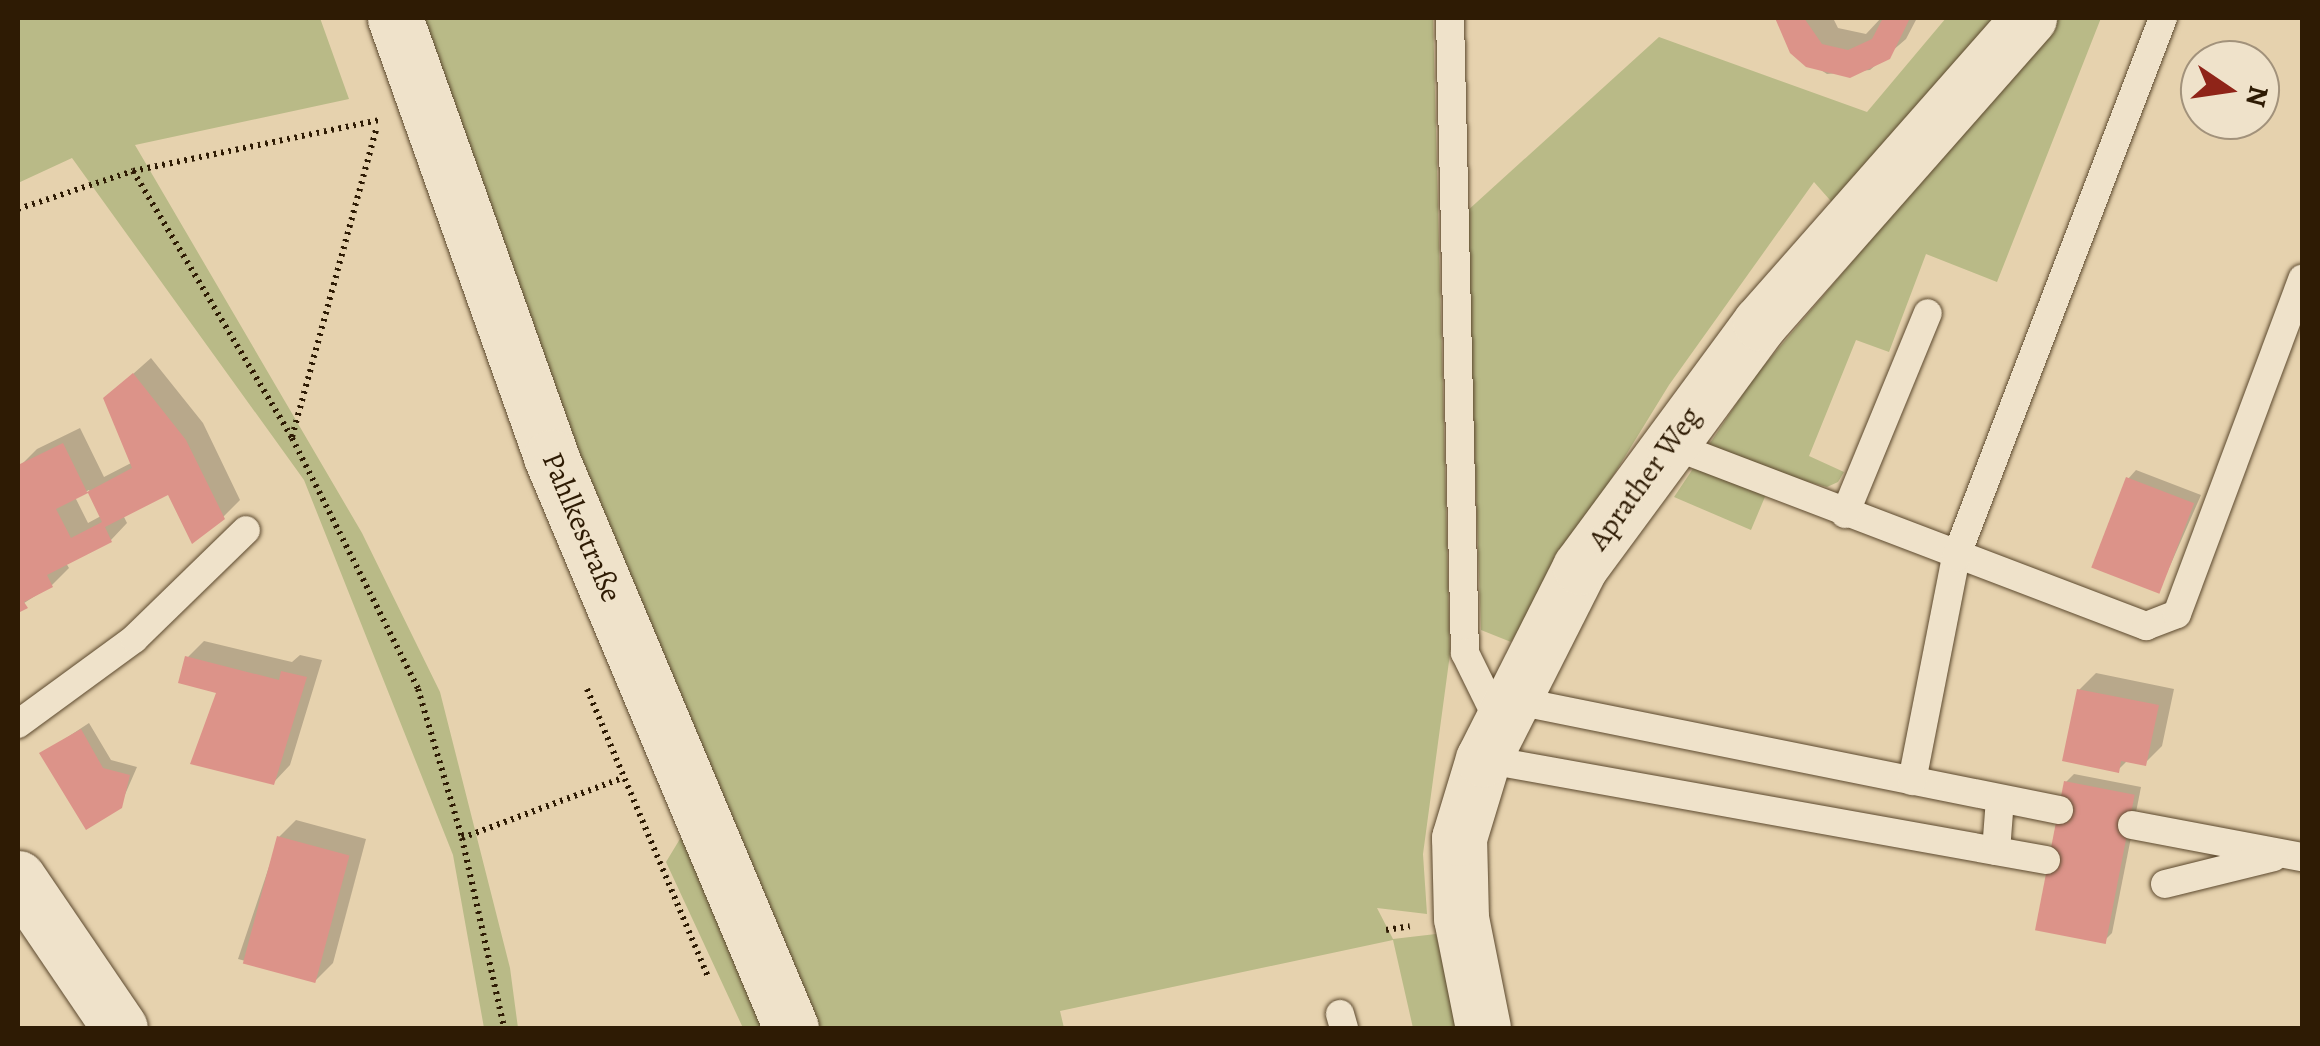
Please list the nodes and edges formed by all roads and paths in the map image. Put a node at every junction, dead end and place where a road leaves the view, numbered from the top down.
1 (395, 18) edge
2 (1450, 18) edge
3 (2029, 18) edge
4 (2163, 18) edge
5 (133, 170) junction
6 (18, 209) edge
7 (2302, 279) edge
8 (1928, 313) dead end
9 (292, 438) junction
10 (1666, 443) junction
11 (1844, 514) junction
12 (246, 530) dead end
13 (1956, 556) junction
14 (18, 724) edge
15 (1498, 727) junction
16 (1912, 781) junction
17 (2000, 799) junction
18 (2058, 810) dead end
19 (2132, 825) dead end
20 (462, 838) junction
21 (1996, 851) junction
22 (2294, 856) edge
23 (2046, 860) dead end
24 (18, 878) edge
25 (2165, 884) dead end
26 (715, 993) dead end
27 (120, 1028) edge
28 (504, 1028) edge
29 (791, 1028) edge
30 (1483, 1028) edge

1 - 29 street, Pahlkestraße
2 - 15 lane
3 - 10 street, Aprather Weg
4 - 13 lane
5 - 6 path
5 - 9 path
5 - 9 path
7 - 13 lane
8 - 11 lane
9 - 20 path
10 - 11 lane
10 - 15 street, Aprather Weg
11 - 13 lane
12 - 14 lane
13 - 16 lane
15 - 16 lane
15 - 21 lane
15 - 30 street, Aprather Weg
16 - 17 lane
17 - 18 lane
17 - 21 lane
19 - 22 lane
20 - 26 path
20 - 28 path
21 - 23 lane
22 - 25 lane
24 - 27 street

